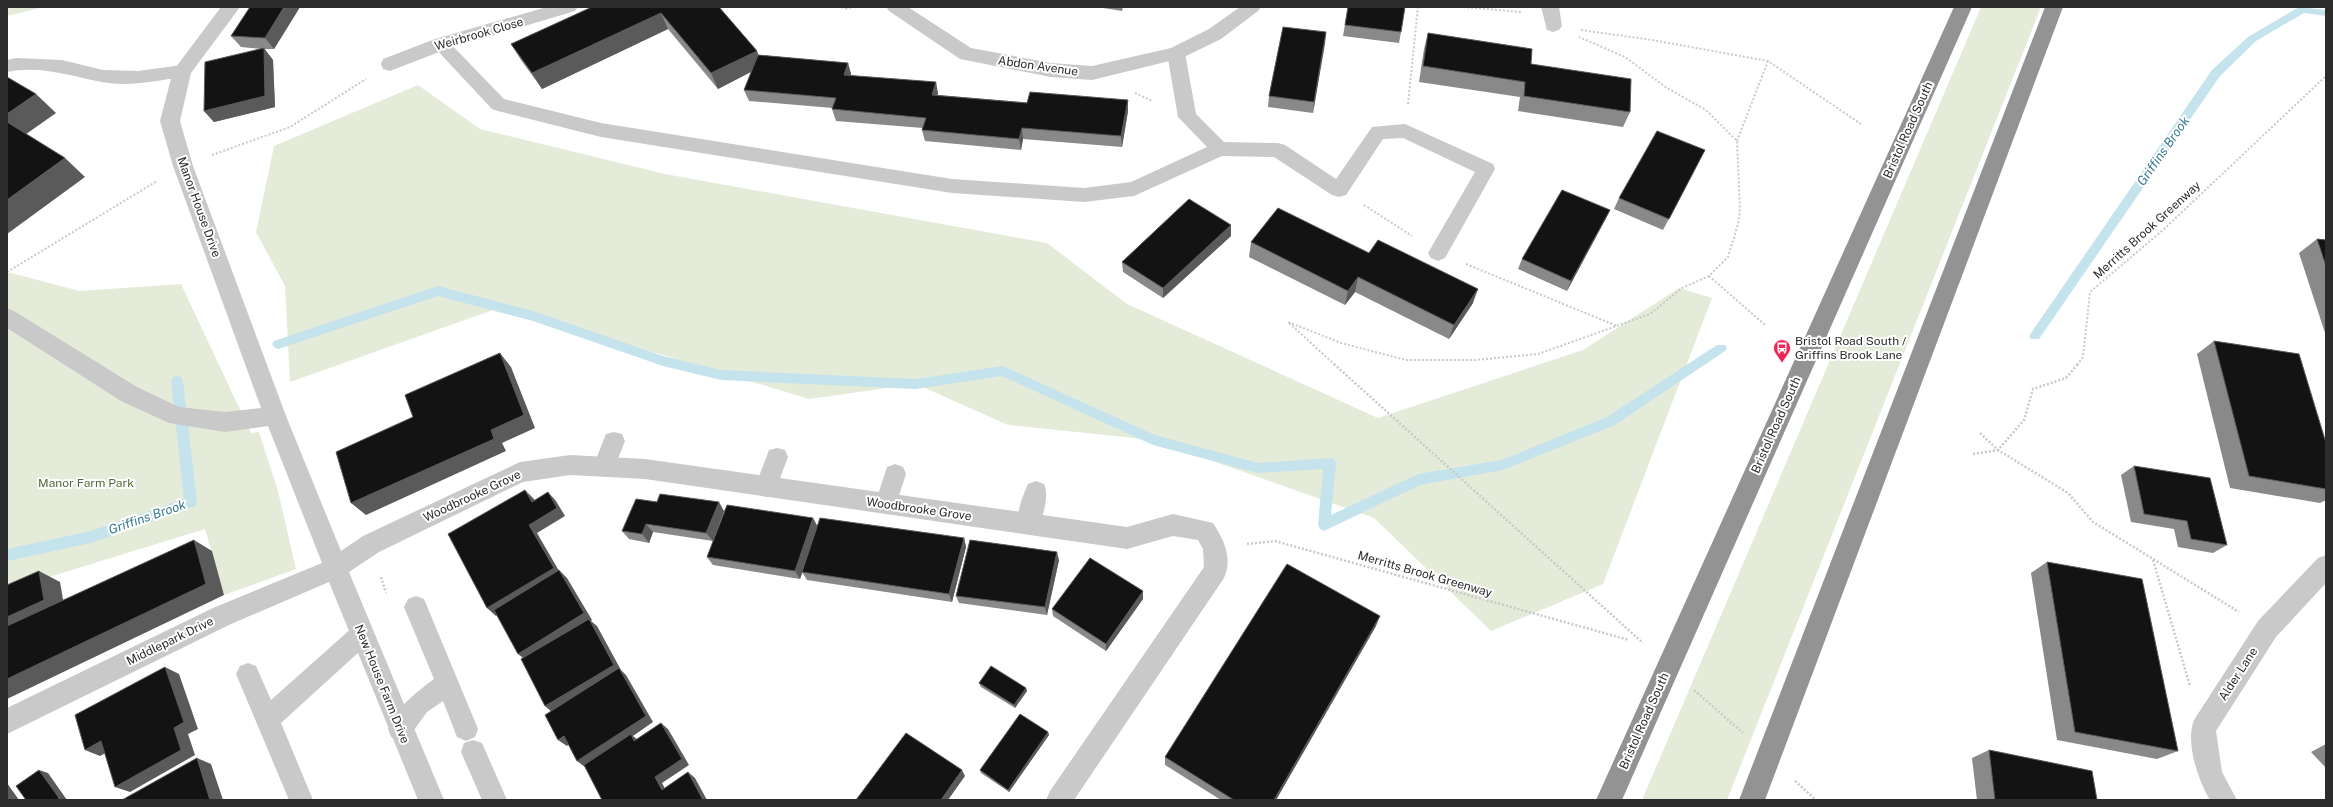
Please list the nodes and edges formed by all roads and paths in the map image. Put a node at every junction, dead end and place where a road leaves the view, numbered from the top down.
1 (231, 7) edge
2 (569, 7) edge
3 (842, 7) edge
4 (854, 7) edge
5 (895, 7) edge
6 (1252, 7) edge
7 (1418, 7) edge
8 (1463, 7) edge
9 (1963, 7) edge
10 (2054, 7) edge
11 (1551, 16) edge
12 (441, 44) junction
13 (1176, 53) junction
14 (1768, 61) junction
15 (390, 64) joint
16 (7, 66) edge
17 (182, 71) junction
18 (1092, 73) junction
19 (2326, 76) edge
20 (1187, 117) junction
21 (1861, 124) dead end
22 (1405, 131) junction
23 (1737, 141) junction
24 (1220, 149) junction
25 (183, 166) junction
26 (1339, 190) junction
27 (1438, 253) junction
28 (7, 272) edge
29 (1709, 276) junction
30 (7, 317) edge
31 (1765, 325) dead end
32 (1618, 326) junction
33 (275, 416) junction
34 (1980, 432) dead end
35 (614, 441) dead end
36 (1998, 450) junction
37 (1973, 454) dead end
38 (777, 457) dead end
39 (604, 467) junction
40 (895, 474) dead end
41 (766, 486) junction
42 (1036, 492) dead end
43 (886, 504) junction
44 (1028, 524) junction
45 (1215, 547) junction
46 (2153, 560) junction
47 (2326, 566) edge
48 (336, 568) junction
49 (416, 607) dead end
50 (2267, 629) junction
51 (362, 634) junction
52 (1628, 640) dead end
53 (1668, 666) junction
54 (248, 674) dead end
55 (448, 684) junction
56 (267, 719) junction
57 (7, 721) edge
58 (400, 728) junction
59 (2203, 728) junction
60 (466, 729) dead end
61 (473, 752) dead end
62 (1768, 756) junction
63 (301, 800) edge
64 (431, 800) edge
65 (495, 800) edge
66 (1059, 800) edge
67 (1609, 800) edge
68 (1752, 800) edge
69 (1816, 800) edge
70 (2224, 800) edge

1 - 17 street, Manor House Drive
2 - 12 street, Weirbrook Close
3 - 4 path
5 - 18 street, Abdon Avenue
6 - 13 street, Abdon Avenue
7 - 22 path
8 - 11 path
9 - 53 highway, Bristol Road South
10 - 62 highway
11 - 14 path
11 - 23 path
12 - 15 street, Weirbrook Close
12 - 24 lane
13 - 18 street, Abdon Avenue
13 - 20 lane
14 - 21 path
14 - 23 path
15 - 25 path
16 - 17 lane
17 - 25 street, Manor House Drive
18 - 20 path
19 - 36 path, Merritts Brook Greenway
20 - 24 lane
22 - 26 lane
22 - 27 lane
23 - 29 path
24 - 26 lane
25 - 28 path
25 - 33 street, Manor House Drive
26 - 27 path
27 - 32 path
29 - 31 path
29 - 32 path
30 - 33 street
32 - 53 path
33 - 48 street, Manor House Drive
34 - 36 path
35 - 39 lane
36 - 37 path
36 - 46 path
38 - 41 lane
39 - 41 street, Woodbrooke Grove
39 - 48 street, Woodbrooke Grove
40 - 43 lane
41 - 43 street, Woodbrooke Grove
42 - 44 lane
43 - 44 street, Woodbrooke Grove
44 - 45 street, Woodbrooke Grove
45 - 52 path, Merritts Brook Greenway
45 - 66 street
46 - 50 path
46 - 59 path
47 - 50 street, Alder Lane
48 - 51 street, New House Farm Drive
48 - 57 street, Middlepark Drive
49 - 55 lane
50 - 59 street, Alder Lane
51 - 56 lane
51 - 58 street, New House Farm Drive
53 - 62 path
53 - 67 highway, Bristol Road South
54 - 56 lane
55 - 58 lane
55 - 60 lane
56 - 63 lane
58 - 64 street, New House Farm Drive
59 - 70 street
61 - 65 lane
62 - 68 highway
62 - 69 path

